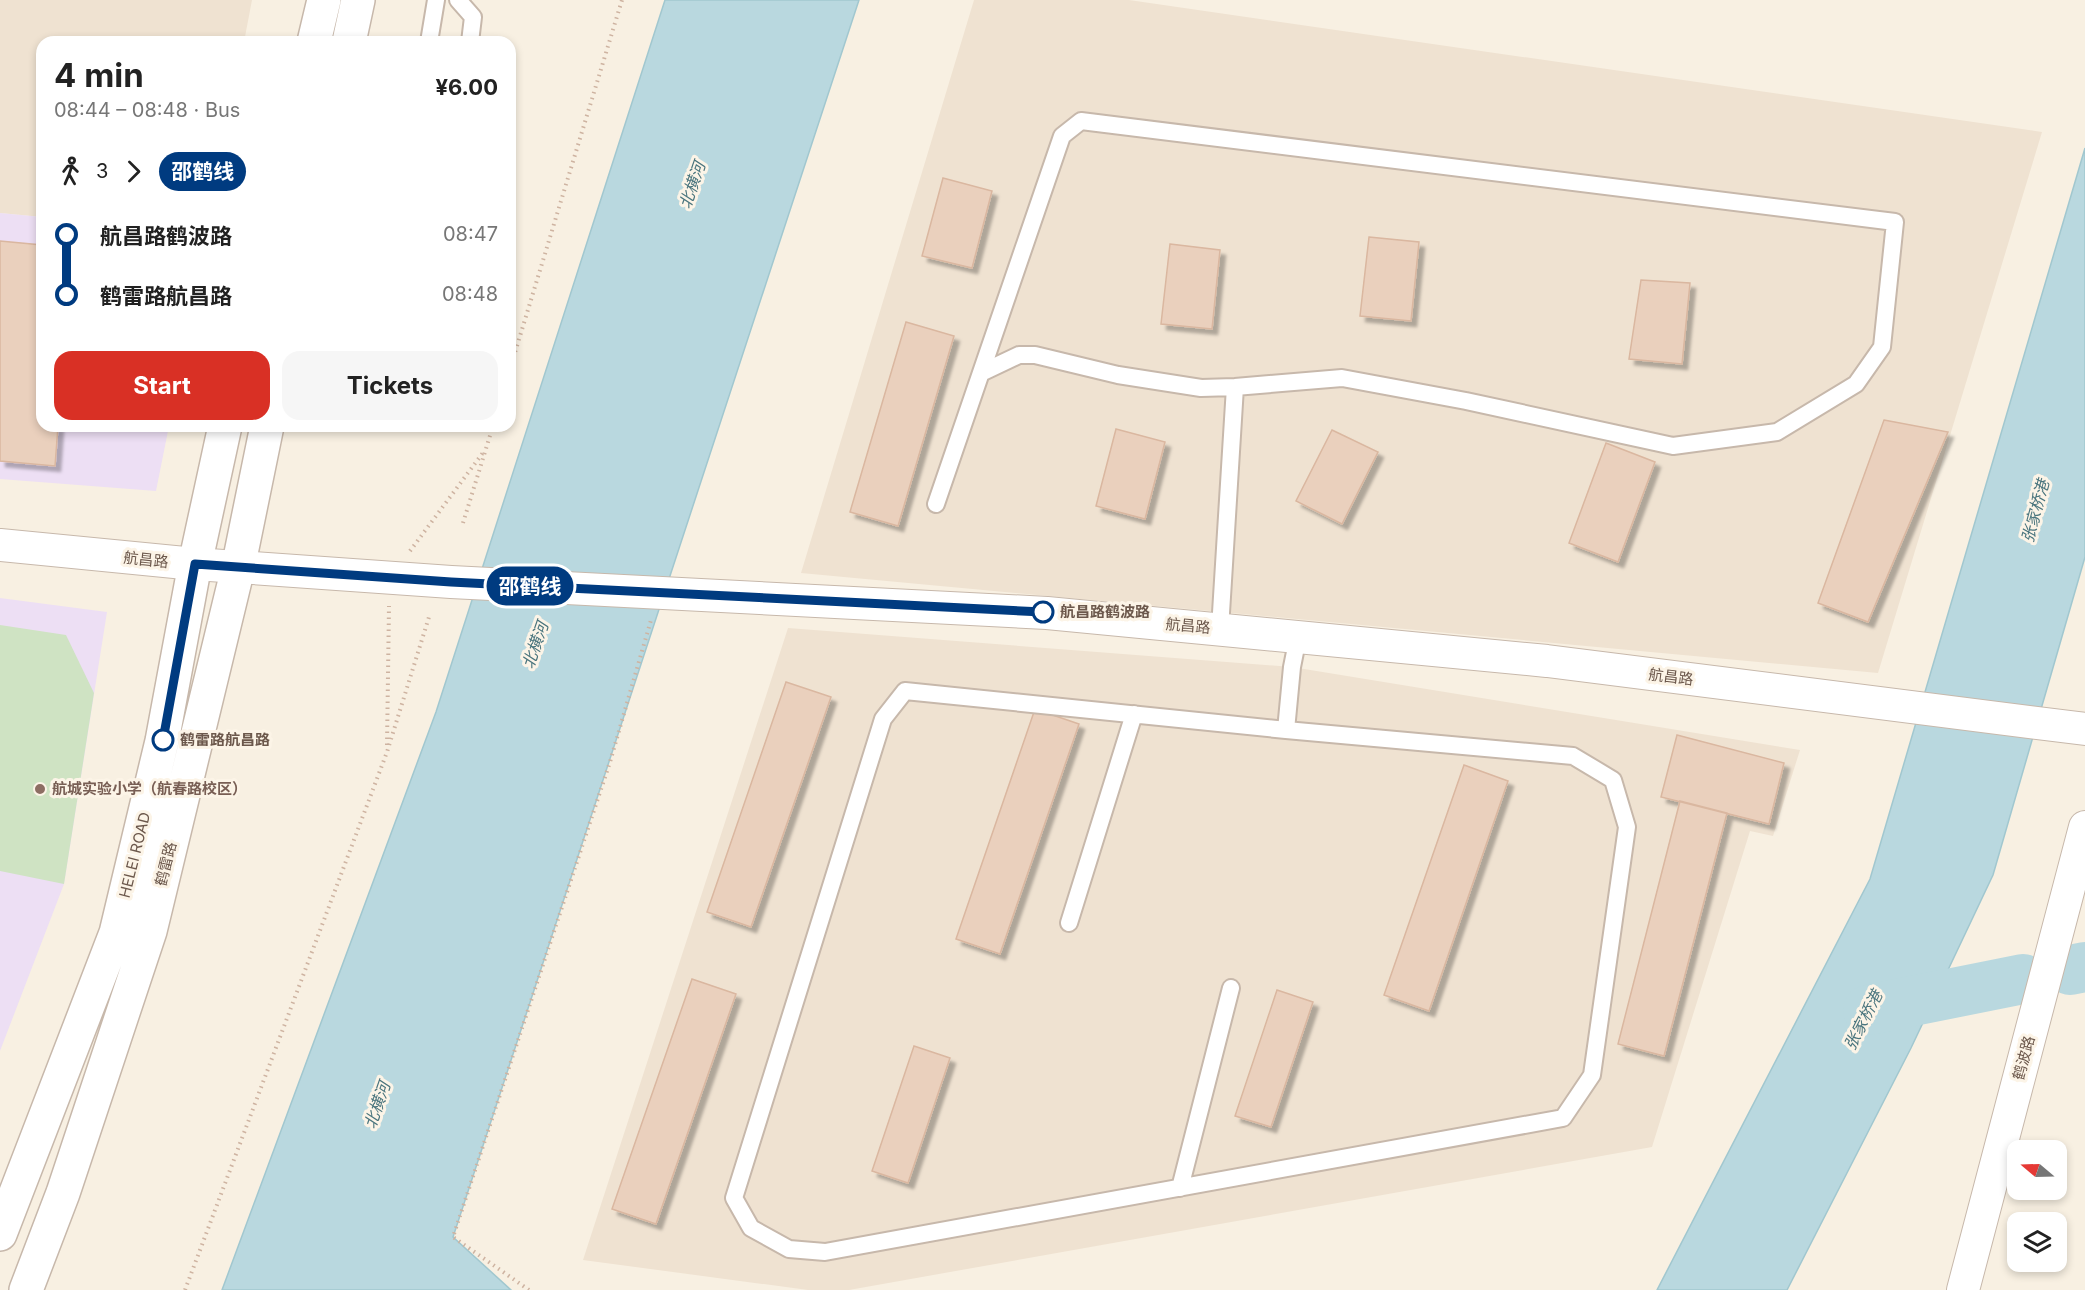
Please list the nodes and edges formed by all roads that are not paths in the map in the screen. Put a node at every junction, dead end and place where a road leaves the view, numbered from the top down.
1 (324, 0) edge
2 (358, 0) edge
3 (436, 0) edge
4 (458, 0) edge
5 (315, 36) edge
6 (350, 36) edge
7 (430, 36) edge
8 (471, 36) edge
9 (981, 373) junction
10 (1235, 387) junction
11 (224, 432) edge
12 (266, 432) edge
13 (936, 504) dead end
14 (0, 545) edge
15 (195, 564) junction
16 (238, 568) junction
17 (1220, 629) junction
18 (1298, 637) junction
19 (1134, 714) junction
20 (2085, 729) edge
21 (1286, 730) junction
22 (2085, 827) edge
23 (1069, 923) dead end
24 (1231, 988) dead end
25 (1180, 1188) junction
26 (0, 1234) edge
27 (26, 1290) edge
28 (1964, 1290) edge

1 - 5 street
2 - 6 street
3 - 7 lane
4 - 8 lane
9 - 10 lane
9 - 10 lane
9 - 13 lane
10 - 17 lane
11 - 15 street, HELEI ROAD
12 - 16 street, 鹤雷路
14 - 15 street, 航昌路
15 - 16 street, 航昌路
15 - 26 street, HELEI ROAD
16 - 17 street, 航昌路
16 - 27 street, 鹤雷路
17 - 18 street, 航昌路
18 - 20 street, 航昌路
18 - 21 lane
19 - 21 lane
19 - 23 lane
19 - 25 lane
21 - 25 lane
22 - 28 street, 鹤波路
24 - 25 lane

